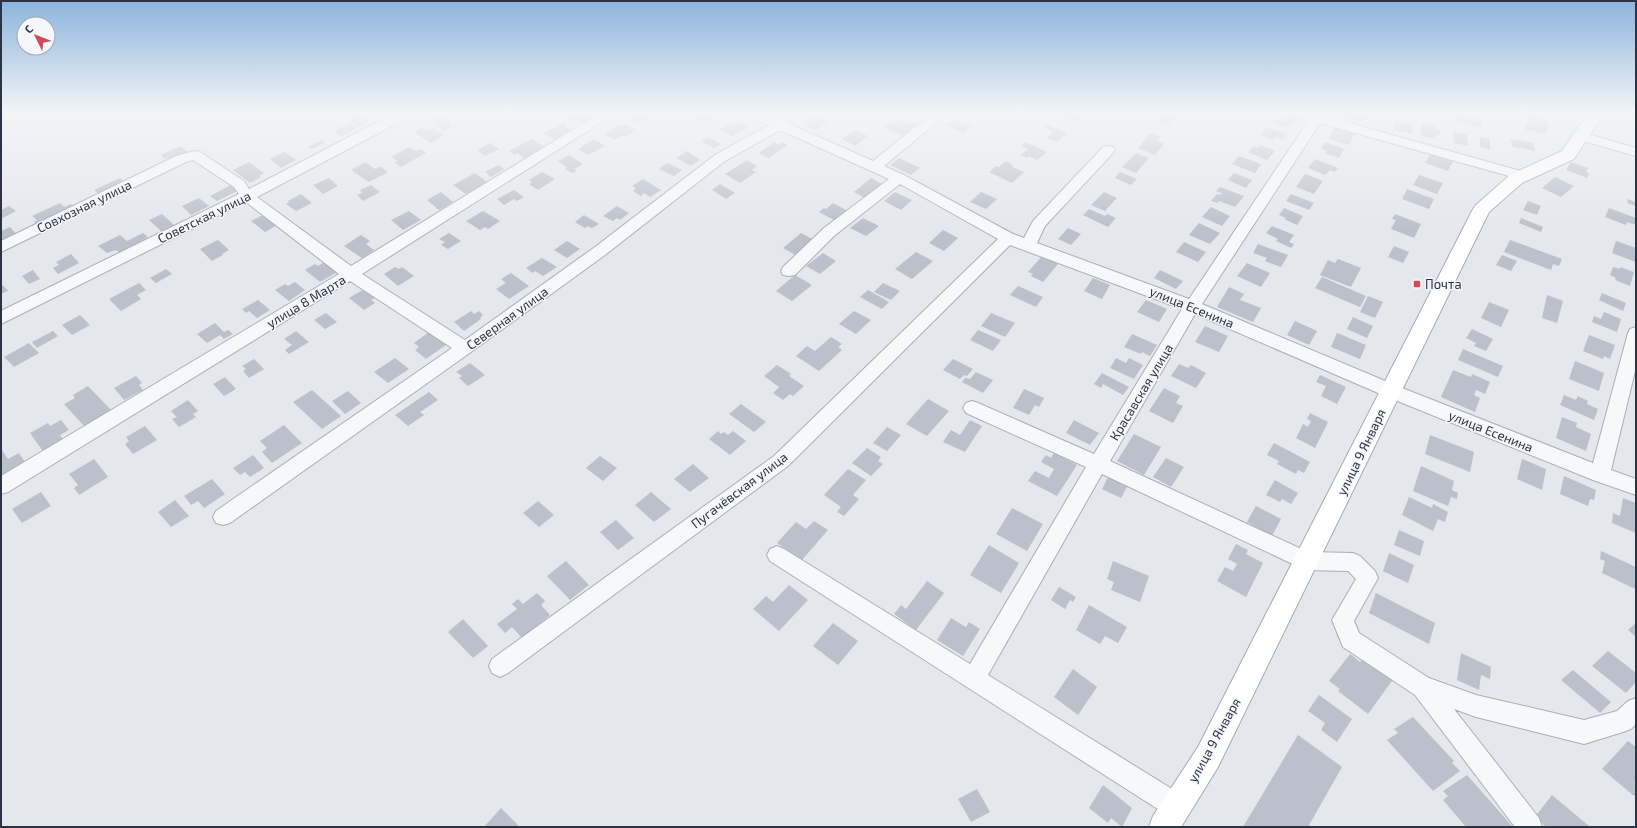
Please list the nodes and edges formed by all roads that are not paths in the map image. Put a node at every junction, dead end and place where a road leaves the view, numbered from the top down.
1 (332, 152) edge
2 (548, 152) edge
3 (730, 152) edge
4 (845, 152) edge
5 (893, 152) edge
6 (1106, 152) edge
7 (1295, 152) edge
8 (1440, 152) edge
9 (1570, 152) edge
10 (874, 167) junction
11 (1523, 176) junction
12 (899, 178) junction
13 (247, 196) junction
14 (1008, 238) junction
15 (1029, 245) junction
16 (1, 247) edge
17 (789, 271) dead end
18 (350, 274) junction
19 (1192, 306) junction
20 (1, 318) edge
21 (1636, 333) edge
22 (465, 348) junction
23 (1391, 391) junction
24 (972, 408) dead end
25 (1098, 464) junction
26 (1600, 474) junction
27 (1, 486) edge
28 (1636, 487) edge
29 (223, 517) dead end
30 (777, 555) dead end
31 (1306, 561) junction
32 (500, 666) dead end
33 (974, 679) junction
34 (1423, 687) junction
35 (1636, 709) edge
36 (1176, 806) junction
37 (1164, 827) edge
38 (1530, 827) edge

1 - 13 street, Советская улица
2 - 18 street, улица 8 Марта
3 - 22 street, Северная улица
4 - 10 street, улица Есенина
5 - 10 street
6 - 15 street
7 - 19 street, Красавская улица
8 - 11 street
9 - 11 main road, улица 9 Января
10 - 12 street, улица Есенина
11 - 23 main road, улица 9 Января
12 - 14 street, улица Есенина
12 - 17 street
13 - 16 street, Совхозная улица
13 - 18 street
13 - 20 street, Советская улица
14 - 15 street, улица Есенина
14 - 32 street, Пугачёвская улица
15 - 19 street, улица Есенина
18 - 22 street
18 - 27 street, улица 8 Марта
19 - 23 street, улица Есенина
19 - 25 street, Красавская улица
21 - 26 street
22 - 29 street, Северная улица
23 - 26 street, улица Есенина
23 - 31 main road, улица 9 Января
24 - 25 street
25 - 31 street
25 - 33 street, Красавская улица
26 - 28 street, улица Есенина
30 - 33 street
31 - 34 street
31 - 36 main road, улица 9 Января
33 - 36 street
34 - 35 street
34 - 38 street
36 - 37 main road, улица 9 Января

